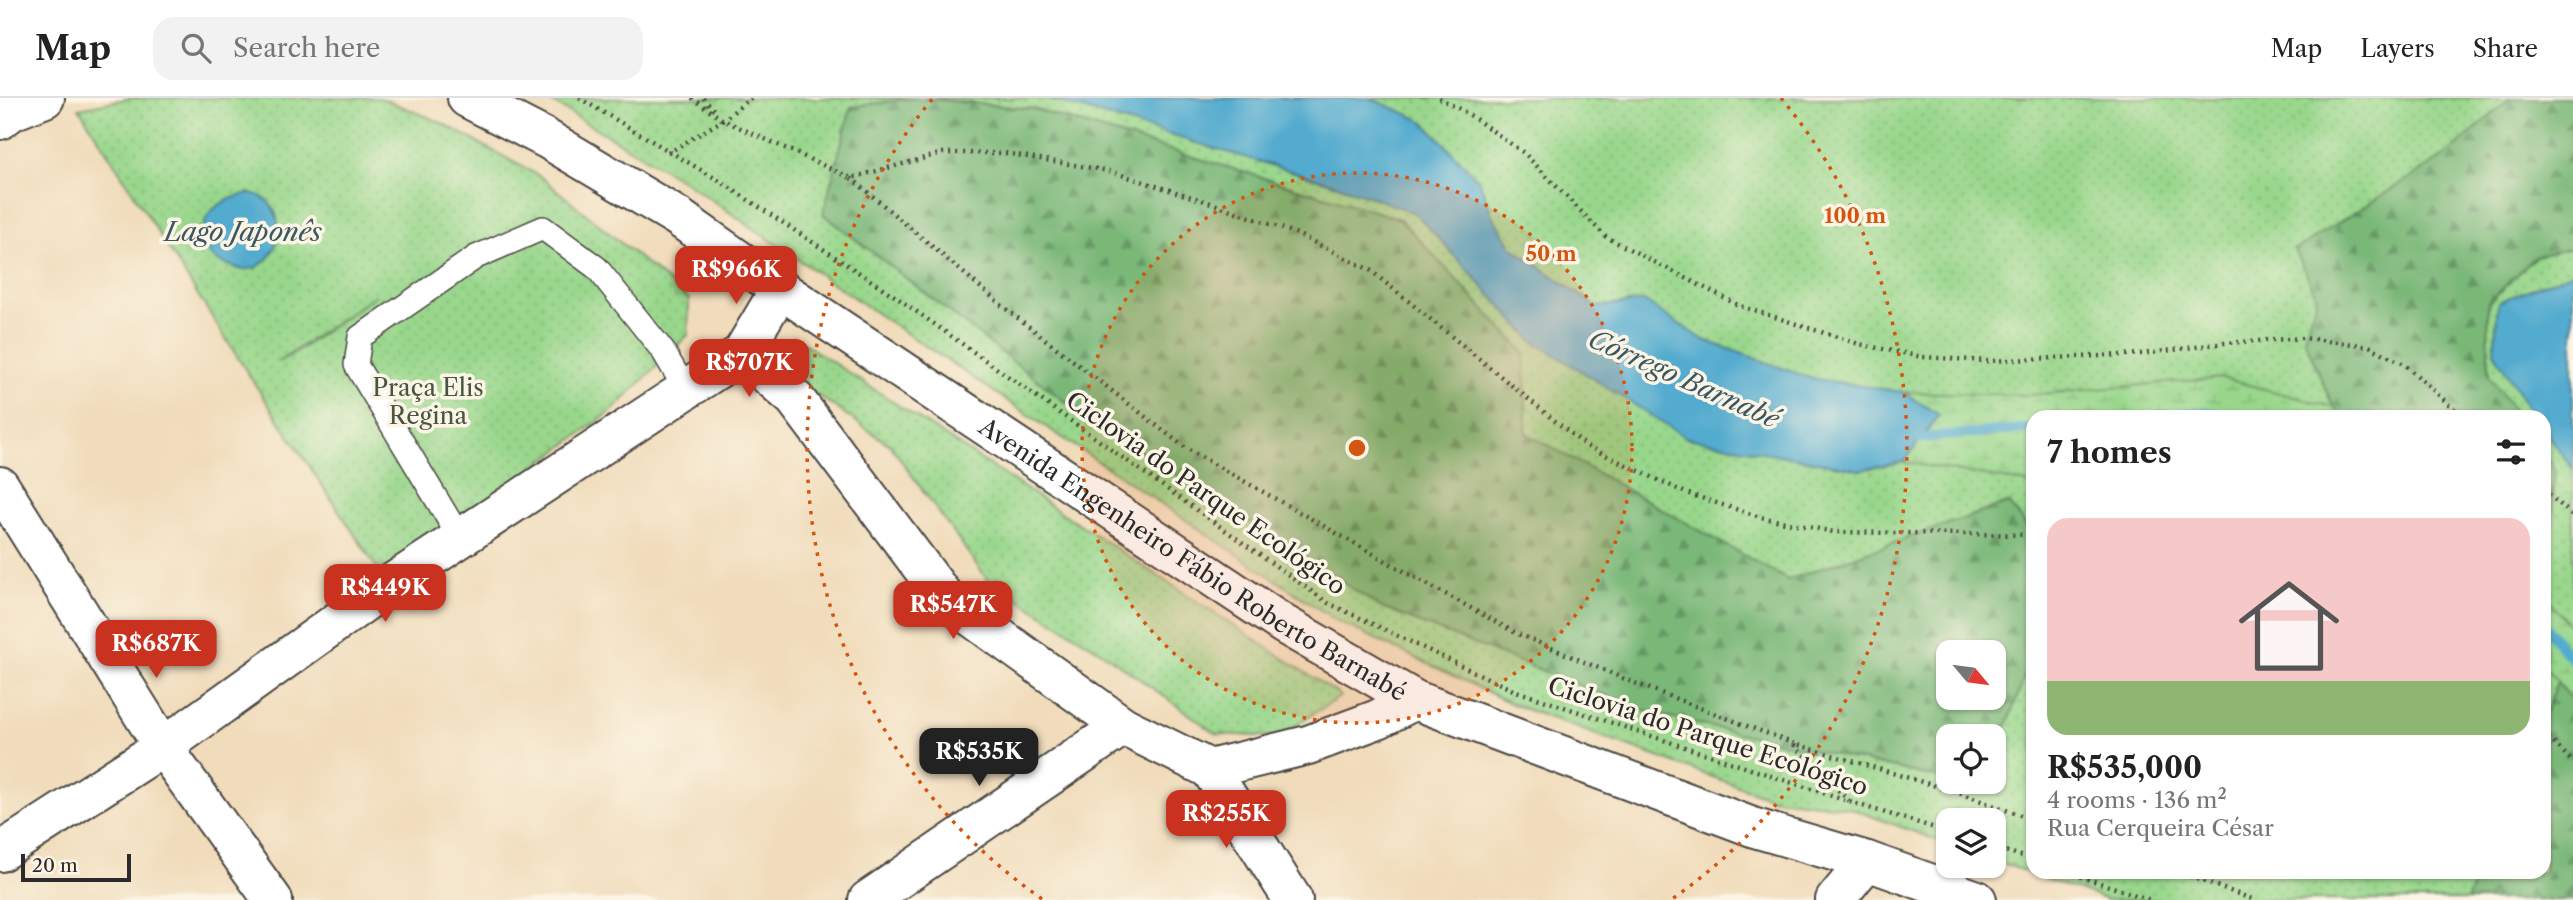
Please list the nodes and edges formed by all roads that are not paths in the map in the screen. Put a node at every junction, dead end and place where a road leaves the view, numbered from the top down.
1 (46, 98) edge
2 (467, 98) edge
3 (0, 120) edge
4 (780, 289) junction
5 (742, 353) junction
6 (686, 390) junction
7 (0, 486) edge
8 (460, 538) junction
9 (1415, 700) junction
10 (1123, 726) junction
11 (163, 747) junction
12 (1210, 769) junction
13 (0, 852) edge
14 (1867, 861) junction
15 (273, 900) edge
16 (868, 900) edge
17 (1293, 900) edge
18 (1835, 900) edge
19 (1977, 900) edge

1 - 3 street
2 - 4 street, Avenida Engenheiro Fábio Roberto Barnabé
4 - 5 street
4 - 9 street, Avenida Engenheiro Fábio Roberto Barnabé
5 - 6 street
5 - 10 street
6 - 8 street
6 - 8 lane
7 - 11 street
8 - 11 street
9 - 12 street
9 - 14 street, Avenida Engenheiro Fábio Roberto Barnabé
10 - 12 street
10 - 16 street
11 - 13 street
11 - 15 street
12 - 17 street
14 - 18 street
14 - 19 street, Avenida Engenheiro Fábio Roberto Barnabé

